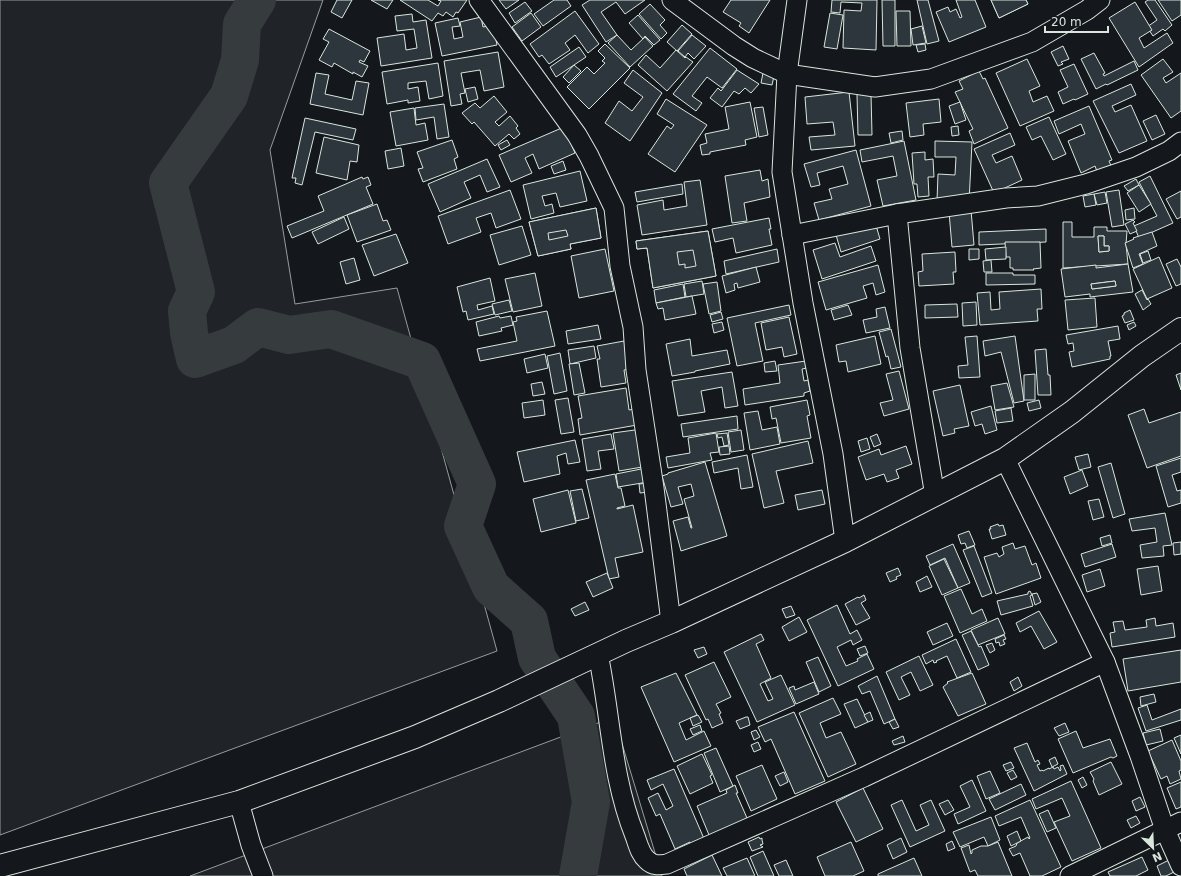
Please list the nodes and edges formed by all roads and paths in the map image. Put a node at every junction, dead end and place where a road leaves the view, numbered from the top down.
1 (479, 0) edge
2 (672, 0) edge
3 (797, 0) edge
4 (1100, 0) edge
5 (787, 74) junction
6 (1181, 142) edge
7 (897, 214) junction
8 (792, 235) junction
9 (1181, 329) edge
10 (1005, 459) junction
11 (934, 496) junction
12 (846, 541) junction
13 (671, 622) junction
14 (598, 654) junction
15 (1105, 662) junction
16 (239, 802) junction
17 (1173, 826) edge
18 (0, 866) edge
19 (1181, 866) edge
20 (263, 876) edge
21 (1070, 876) edge

1 - 13 street
2 - 5 street
3 - 5 street
4 - 5 street
5 - 8 street
6 - 7 street
7 - 8 street
7 - 11 street
8 - 12 street
9 - 10 street
10 - 11 street
10 - 15 street
11 - 12 street
12 - 13 street
13 - 14 street
14 - 15 street
14 - 16 street
15 - 17 street
16 - 18 street
16 - 20 street
17 - 19 street
17 - 21 street

